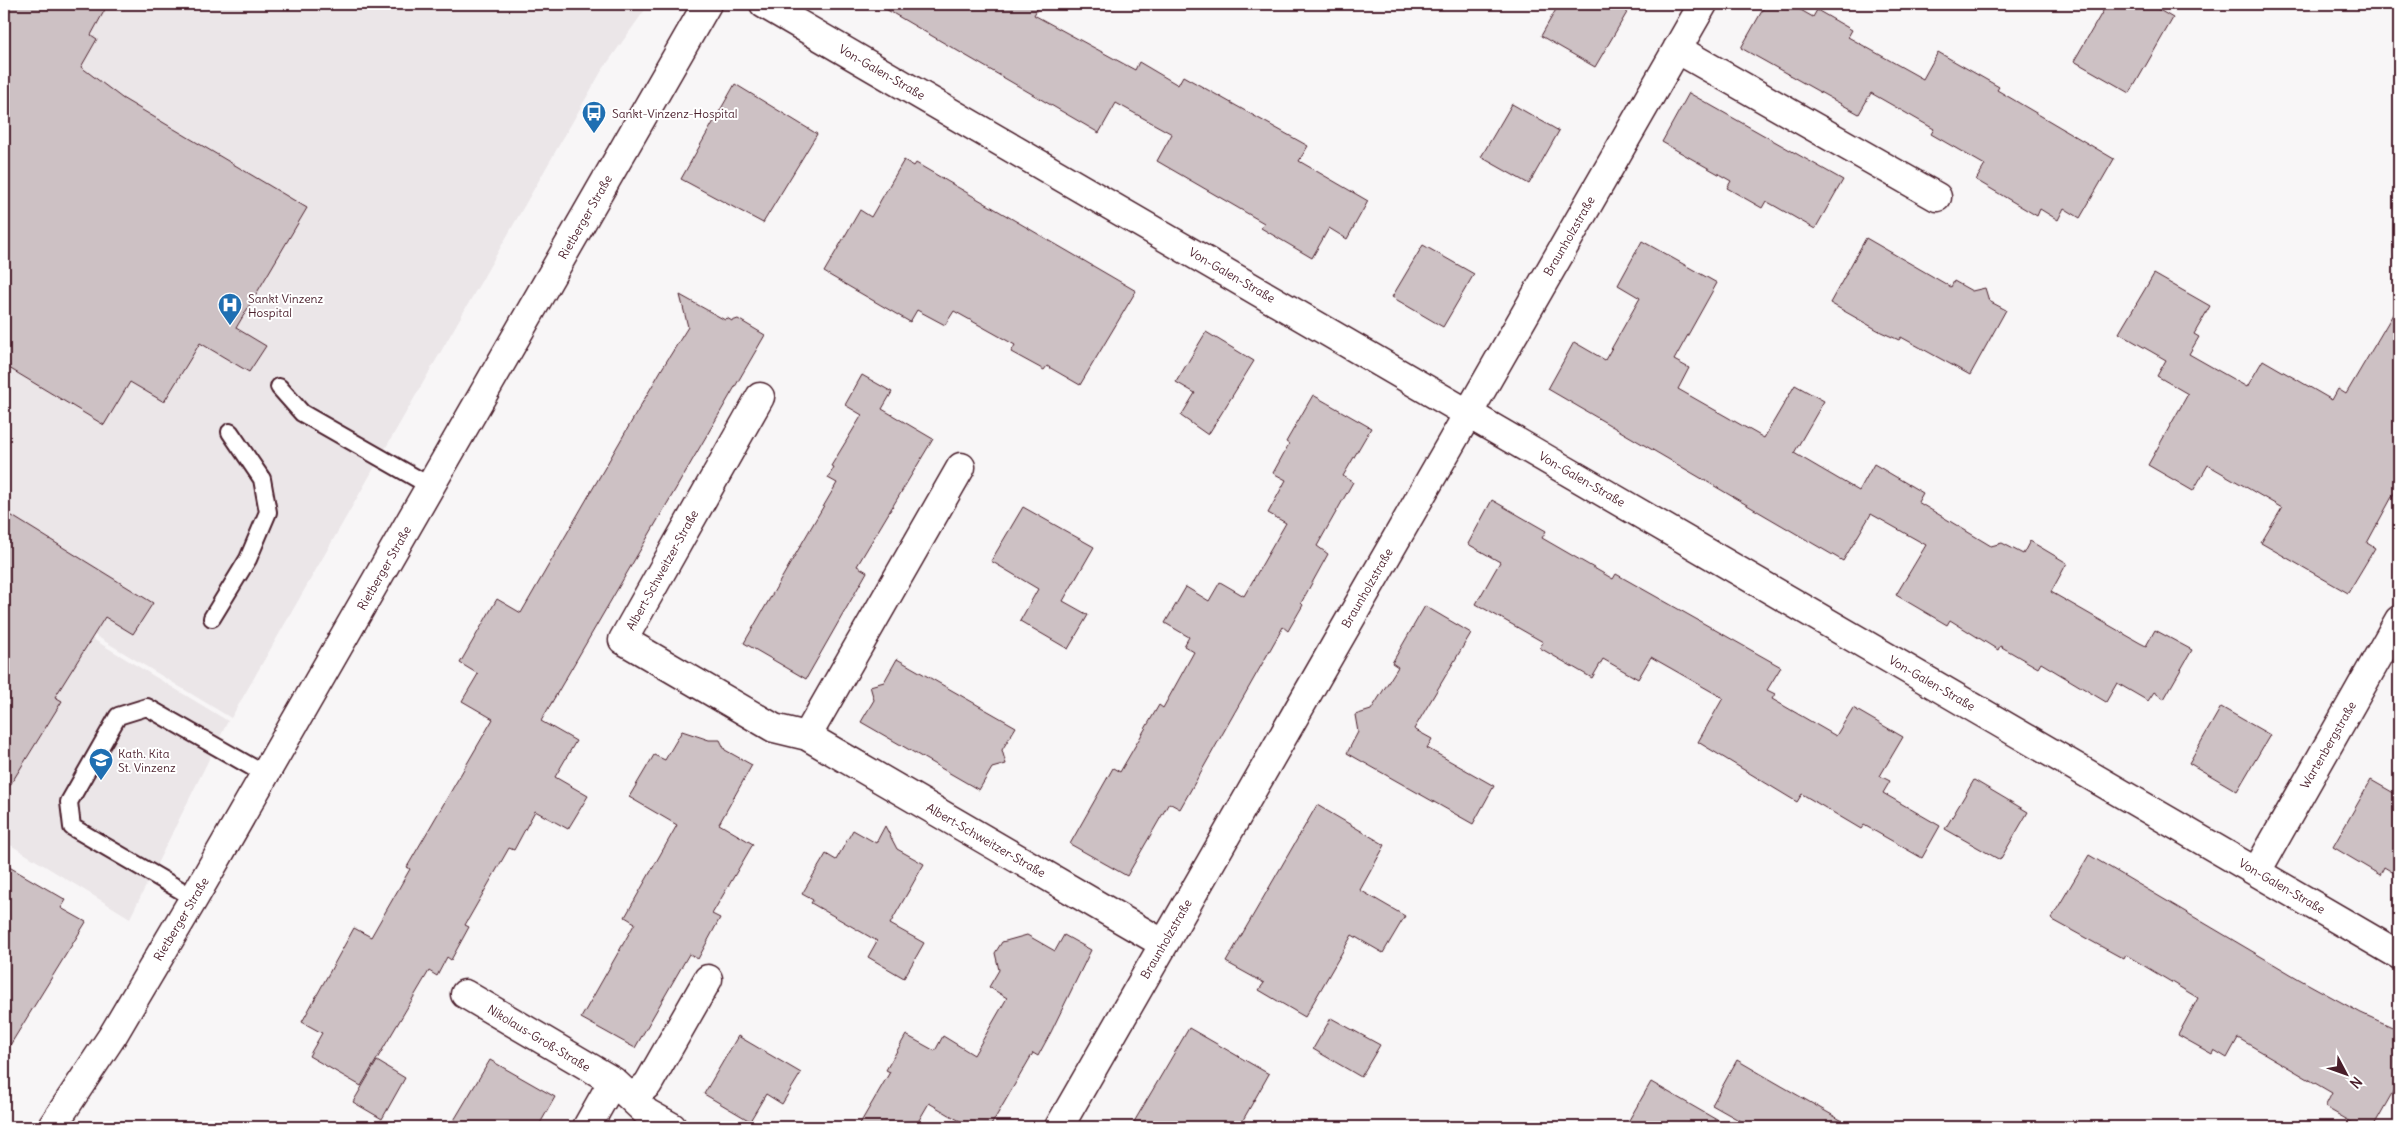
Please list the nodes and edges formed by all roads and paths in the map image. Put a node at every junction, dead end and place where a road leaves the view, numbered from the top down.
1 (707, 4) edge
2 (764, 4) edge
3 (1703, 4) edge
4 (1677, 49) junction
5 (1937, 197) dead end
6 (279, 387) dead end
7 (760, 397) dead end
8 (1468, 412) junction
9 (230, 432) dead end
10 (961, 466) dead end
11 (430, 486) junction
12 (212, 618) dead end
13 (2399, 620) edge
14 (807, 736) junction
15 (266, 775) junction
16 (2257, 871) junction
17 (194, 898) junction
18 (1164, 944) junction
19 (2399, 955) edge
20 (708, 979) dead end
21 (465, 994) dead end
22 (622, 1090) junction
23 (52, 1127) edge
24 (587, 1127) edge
25 (672, 1127) edge
26 (1059, 1127) edge

1 - 11 street, Rietberger Straße
2 - 8 street, Von-Galen-Straße
3 - 4 street, Braunholzstraße
4 - 5 street
4 - 8 street, Braunholzstraße
6 - 11 lane
7 - 14 street, Albert-Schweitzer-Straße
8 - 16 street, Von-Galen-Straße
8 - 18 street, Braunholzstraße
9 - 12 lane
10 - 14 street
11 - 15 street, Rietberger Straße
13 - 16 street, Wartenbergstraße
14 - 18 street, Albert-Schweitzer-Straße
15 - 17 street, Rietberger Straße
15 - 17 lane
16 - 19 street, Von-Galen-Straße
17 - 23 street, Rietberger Straße
18 - 26 street, Braunholzstraße
20 - 22 street
21 - 22 street, Nikolaus-Groß-Straße
22 - 24 street
22 - 25 street, Nikolaus-Groß-Straße

